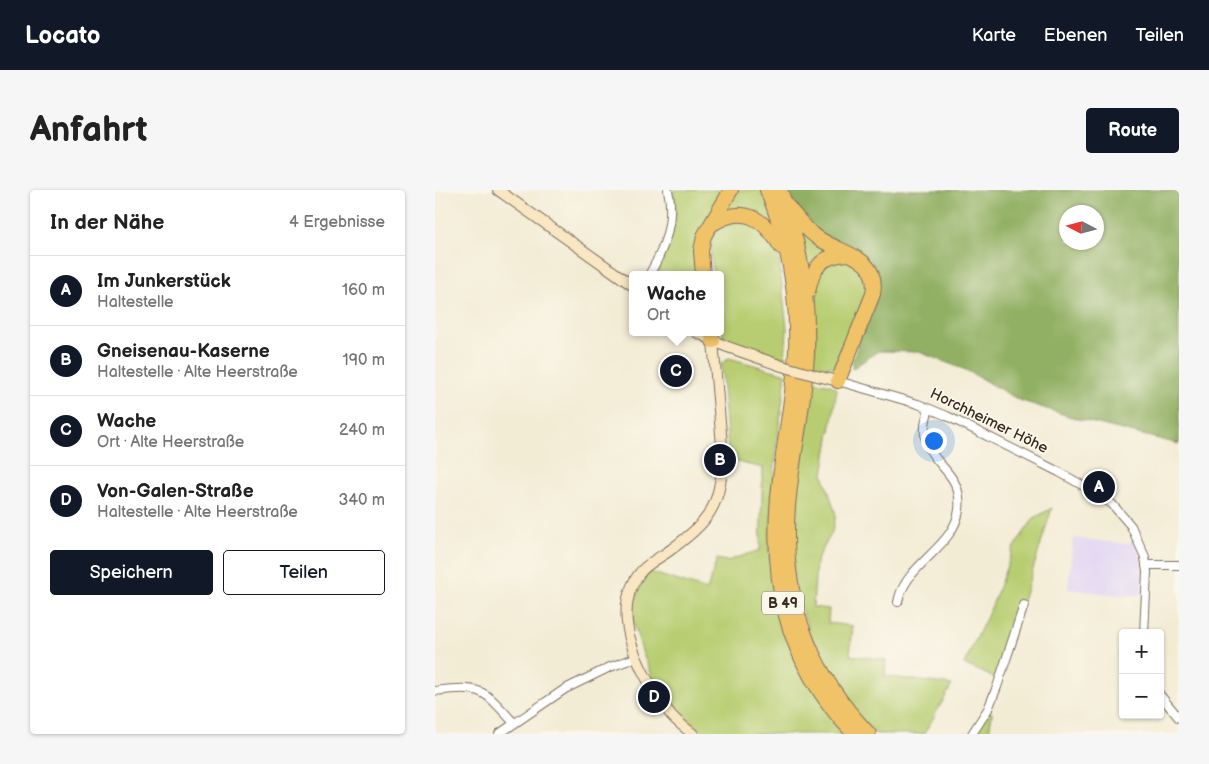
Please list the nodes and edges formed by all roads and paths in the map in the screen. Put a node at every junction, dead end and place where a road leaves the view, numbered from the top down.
1 (497, 190) edge
2 (668, 190) edge
3 (731, 190) edge
4 (767, 190) edge
5 (782, 196) edge
6 (711, 225) junction
7 (849, 254) junction
8 (788, 259) junction
9 (651, 271) edge
10 (703, 271) edge
11 (629, 283) edge
12 (806, 305) junction
13 (712, 337) edge
14 (838, 381) junction
15 (929, 409) junction
16 (1179, 565) edge
17 (1146, 566) junction
18 (897, 602) dead end
19 (1024, 605) dead end
20 (1144, 629) edge
21 (635, 658) junction
22 (435, 690) edge
23 (1164, 700) edge
24 (1179, 718) edge
25 (514, 723) junction
26 (499, 734) edge
27 (693, 734) edge
28 (855, 734) edge
29 (869, 734) edge
30 (972, 734) edge

1 - 11 street
2 - 9 street
3 - 6 highway
4 - 8 highway, B 49
5 - 7 highway
5 - 12 highway, B 49
6 - 8 highway
6 - 10 highway
7 - 12 highway
7 - 14 highway
8 - 28 highway, B 49
12 - 29 highway, B 49
13 - 14 street, Horchheimer Höhe, bridge
13 - 21 street
14 - 15 street, Horchheimer Höhe
15 - 17 street, Horchheimer Höhe
15 - 18 street
16 - 17 street
17 - 20 street, Horchheimer Höhe
19 - 30 street
21 - 25 street
21 - 27 street
22 - 25 street
23 - 24 street
25 - 26 street

